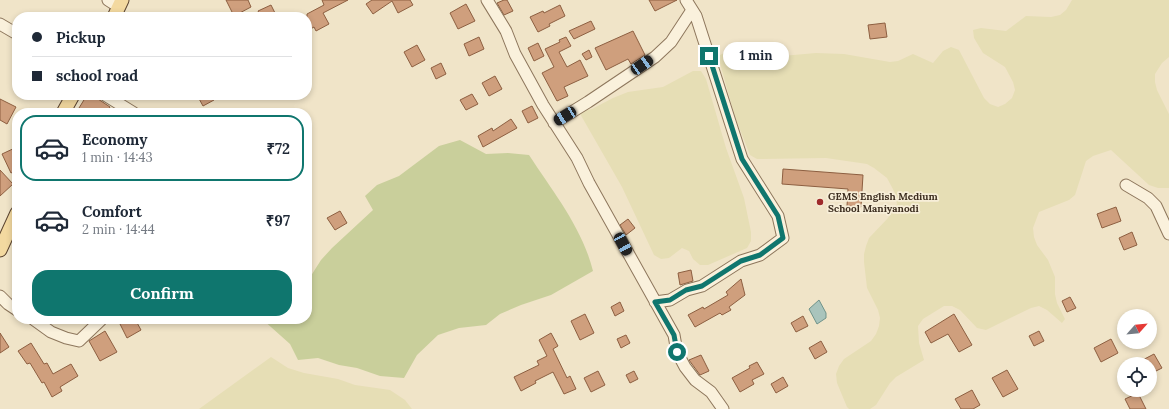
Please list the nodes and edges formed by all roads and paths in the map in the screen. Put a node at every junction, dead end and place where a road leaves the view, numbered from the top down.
1 (487, 0) edge
2 (686, 0) edge
3 (692, 10) junction
4 (0, 24) edge
5 (12, 31) edge
6 (113, 100) edge
7 (126, 108) edge
8 (554, 123) junction
9 (1126, 185) dead end
10 (12, 224) edge
11 (1169, 234) edge
12 (0, 250) edge
13 (0, 296) edge
14 (655, 302) junction
15 (12, 307) edge
16 (40, 324) edge
17 (97, 324) edge
18 (723, 409) edge

1 - 8 street
2 - 3 street
3 - 8 street
3 - 14 street
4 - 5 street
6 - 7 street
8 - 14 street
9 - 11 street
10 - 12 main road
13 - 15 street
14 - 18 street
16 - 17 street

